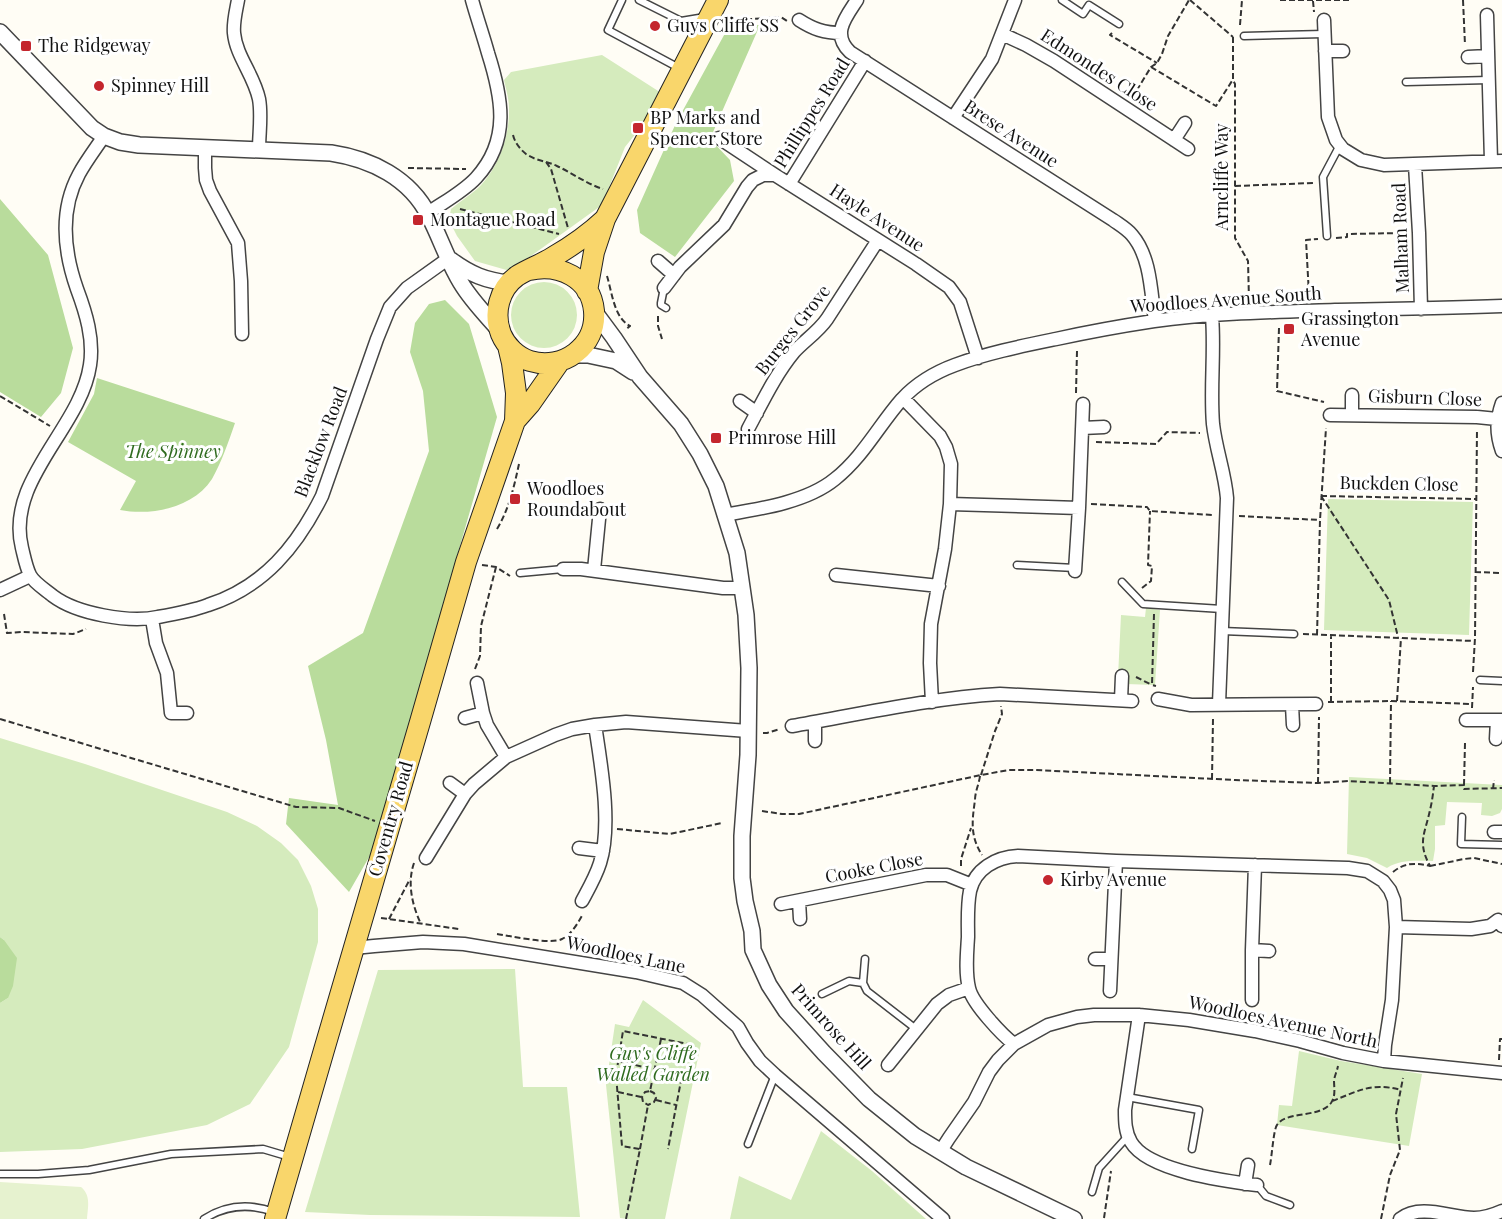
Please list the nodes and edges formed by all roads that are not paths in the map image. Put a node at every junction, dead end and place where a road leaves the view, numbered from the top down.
1 (238, 0) edge
2 (472, 0) edge
3 (622, 0) edge
4 (639, 0) edge
5 (857, 0) edge
6 (1015, 0) edge
7 (1062, 0) edge
8 (718, 10) edge
9 (1487, 15) dead end
10 (799, 20) road end
11 (1324, 20) dead end
12 (1118, 23) road end
13 (0, 32) edge
14 (841, 33) junction
15 (1002, 34) junction
16 (1325, 34) junction
17 (1244, 36) dead end
18 (1325, 51) junction
19 (1343, 51) dead end
20 (1488, 56) junction
21 (1467, 57) road end
22 (865, 61) junction
23 (682, 69) junction
24 (1489, 80) junction
25 (1406, 82) dead end
26 (954, 118) junction
27 (1185, 123) dead end
28 (104, 136) junction
29 (719, 138) dead end
30 (1174, 140) junction
31 (1340, 145) junction
32 (205, 148) junction
33 (1188, 149) dead end
34 (259, 150) junction
35 (1496, 161) edge
36 (1415, 165) junction
37 (775, 176) junction
38 (789, 184) junction
39 (428, 213) junction
40 (605, 219) junction
41 (1328, 237) road end
42 (878, 240) junction
43 (449, 258) junction
44 (658, 261) dead end
45 (529, 270) junction
46 (674, 274) junction
47 (510, 283) junction
48 (664, 288) joint
49 (587, 291) junction
50 (1502, 306) edge
51 (664, 307) road end
52 (1421, 309) junction
53 (594, 311) junction
54 (1212, 316) junction
55 (1155, 321) junction
56 (242, 334) dead end
57 (504, 338) junction
58 (567, 358) junction
59 (978, 358) junction
60 (640, 377) junction
61 (1352, 395) dead end
62 (903, 398) junction
63 (740, 401) dead end
64 (1502, 403) edge
65 (1083, 404) road end
66 (757, 413) junction
67 (1328, 414) road end
68 (1352, 414) junction
69 (1497, 419) junction
70 (515, 421) junction
71 (1082, 428) junction
72 (1104, 428) dead end
73 (748, 429) dead end
74 (1502, 451) edge
75 (950, 504) junction
76 (1079, 506) junction
77 (600, 509) dead end
78 (724, 515) junction
79 (1017, 565) dead end
80 (563, 569) joint
81 (594, 570) junction
82 (1075, 570) joint
83 (520, 573) road end
84 (836, 575) dead end
85 (30, 576) junction
86 (1122, 582) dead end
87 (939, 586) junction
88 (743, 588) junction
89 (0, 590) edge
90 (1223, 609) junction
91 (152, 619) junction
92 (1222, 631) junction
93 (1294, 634) road end
94 (1126, 675) road end
95 (1480, 680) dead end
96 (1502, 681) edge
97 (477, 683) road end
98 (1158, 692) road end
99 (932, 702) junction
100 (1318, 703) road end
101 (1292, 705) junction
102 (1216, 710) junction
103 (483, 713) junction
104 (188, 714) dead end
105 (465, 718) dead end
106 (1466, 720) dead end
107 (1499, 720) edge
108 (815, 722) junction
109 (595, 725) junction
110 (1293, 725) dead end
111 (792, 726) road end
112 (753, 732) junction
113 (1496, 738) dead end
114 (815, 741) dead end
115 (506, 757) junction
116 (450, 783) dead end
117 (465, 794) junction
118 (1462, 817) dead end
119 (1502, 845) edge
120 (579, 848) dead end
121 (603, 851) junction
122 (426, 858) road end
123 (1116, 861) junction
124 (1255, 865) junction
125 (972, 885) junction
126 (582, 901) road end
127 (799, 901) junction
128 (781, 904) dead end
129 (800, 919) dead end
130 (1501, 921) edge
131 (1396, 927) junction
132 (354, 948) junction
133 (1252, 950) junction
134 (1269, 951) dead end
135 (865, 959) dead end
136 (1095, 959) dead end
137 (1112, 959) junction
138 (863, 983) junction
139 (969, 988) junction
140 (1110, 991) dead end
141 (822, 994) dead end
142 (1252, 1000) dead end
143 (1139, 1015) junction
144 (916, 1029) junction
145 (1014, 1044) junction
146 (1384, 1061) junction
147 (888, 1065) dead end
148 (1502, 1073) edge
149 (776, 1075) junction
150 (1127, 1097) junction
151 (1128, 1136) junction
152 (748, 1144) dead end
153 (1192, 1149) dead end
154 (940, 1152) junction
155 (294, 1158) junction
156 (1248, 1165) dead end
157 (0, 1174) edge
158 (1251, 1185) junction
159 (1092, 1192) dead end
160 (1290, 1205) dead end
161 (1502, 1211) edge
162 (276, 1216) edge
163 (204, 1219) edge
164 (944, 1219) edge
165 (1074, 1219) edge
166 (1400, 1219) edge

1 - 34 street
2 - 39 street
3 - 23 lane
4 - 8 lane
5 - 14 street
6 - 15 street
7 - 12 lane
8 - 23 main road
9 - 20 street
10 - 14 street
11 - 16 street
13 - 28 street
14 - 22 street, Brese Avenue
15 - 26 street
15 - 30 street, Edmondes Close
16 - 17 lane
16 - 18 street
18 - 19 street
18 - 31 street
20 - 21 street
20 - 24 street
22 - 26 street, Brese Avenue
22 - 38 street, Phillippes Road
23 - 40 main road
24 - 25 lane
24 - 35 street
26 - 55 street, Brese Avenue
27 - 30 street
28 - 32 street
28 - 85 street
29 - 37 street, Hayle Avenue
30 - 33 street, Edmondes Close
31 - 36 street
31 - 41 lane
32 - 34 street
32 - 56 street
34 - 39 street
35 - 36 street
36 - 52 street, Malham Road
37 - 38 street, Hayle Avenue
37 - 46 street
38 - 42 street, Hayle Avenue
39 - 43 street
40 - 45 main road
40 - 49 main road
42 - 59 street, Hayle Avenue
42 - 66 street, Burges Grove
43 - 47 street
43 - 57 street
43 - 91 street, Blacklow Road
44 - 46 street
45 - 47 main road
45 - 49 main road
46 - 48 street
47 - 57 main road, Coventry Road
48 - 51 lane
49 - 53 main road
50 - 52 street, Woodloes Avenue South
52 - 54 street, Woodloes Avenue South
53 - 58 main road, Coventry Road
53 - 60 street, Primrose Hill
54 - 55 street, Woodloes Avenue South
54 - 90 street
55 - 59 street, Woodloes Avenue South
57 - 58 main road
57 - 70 main road, Coventry Road
58 - 60 street, Primrose Hill
58 - 70 main road, Coventry Road
59 - 62 street, Woodloes Avenue South
60 - 78 street, Primrose Hill
61 - 68 street, Gisburn Close
62 - 75 street
62 - 78 street, Woodloes Avenue South
63 - 66 street
64 - 69 street
65 - 71 street
66 - 73 street, Burges Grove
67 - 68 street, Gisburn Close
68 - 69 street, Gisburn Close
69 - 74 street
70 - 132 main road, Coventry Road
71 - 72 street
71 - 76 street
75 - 76 street
75 - 87 street
76 - 82 street
77 - 81 street
78 - 88 street, Primrose Hill
79 - 82 lane
80 - 81 street
80 - 83 lane
81 - 88 street
84 - 87 street
85 - 89 street
85 - 91 street, Blacklow Road
86 - 90 lane
87 - 99 street
88 - 112 street, Primrose Hill
90 - 92 street
91 - 104 street
92 - 93 lane
92 - 102 street
94 - 99 street
95 - 96 lane
97 - 103 street
98 - 102 street
99 - 108 street
100 - 101 street
101 - 102 street
101 - 110 street
103 - 105 street
103 - 115 street
106 - 107 street
107 - 113 street
108 - 111 street
108 - 114 street
109 - 112 street
109 - 115 street
109 - 121 street
112 - 154 street, Primrose Hill
115 - 117 street
116 - 117 street
117 - 122 street
118 - 119 lane
120 - 121 street
121 - 126 street
123 - 124 street
123 - 125 street
123 - 137 street
124 - 131 street
124 - 133 street
125 - 127 street, Cooke Close
125 - 139 street
127 - 128 street, Cooke Close
127 - 129 street
130 - 131 street
131 - 146 street
132 - 149 street, Woodloes Lane
132 - 155 main road, Coventry Road
133 - 134 street
133 - 142 street
135 - 138 lane
136 - 137 street
137 - 140 street
138 - 141 lane
138 - 144 lane
139 - 144 street
139 - 145 street
143 - 145 street, Woodloes Avenue North
143 - 146 street, Woodloes Avenue North
143 - 150 street
144 - 147 street
145 - 154 street, Woodloes Avenue North
146 - 148 street, Woodloes Avenue North
149 - 152 lane
149 - 164 street, Woodloes Lane
150 - 151 street
150 - 153 lane
151 - 158 street
151 - 159 lane
154 - 165 street, Primrose Hill
155 - 157 lane
155 - 162 main road, Coventry Road
156 - 158 street
158 - 160 lane
161 - 166 street
162 - 163 lane

